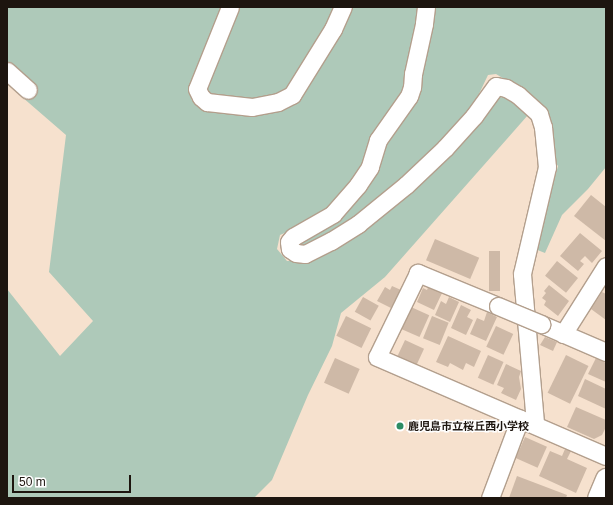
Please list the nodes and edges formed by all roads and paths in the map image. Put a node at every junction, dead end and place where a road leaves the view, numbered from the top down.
1 (230, 7) edge
2 (343, 7) edge
3 (426, 7) edge
4 (7, 71) edge
5 (28, 90) dead end
6 (606, 266) edge
7 (563, 334) junction
8 (606, 352) edge
9 (527, 421) junction
10 (606, 456) edge
11 (606, 479) edge
12 (490, 498) edge
13 (598, 498) edge

1 - 2 street
3 - 9 street
4 - 5 street
6 - 7 street
7 - 8 street
7 - 9 street, bridge
9 - 10 street
9 - 12 street
11 - 13 street

